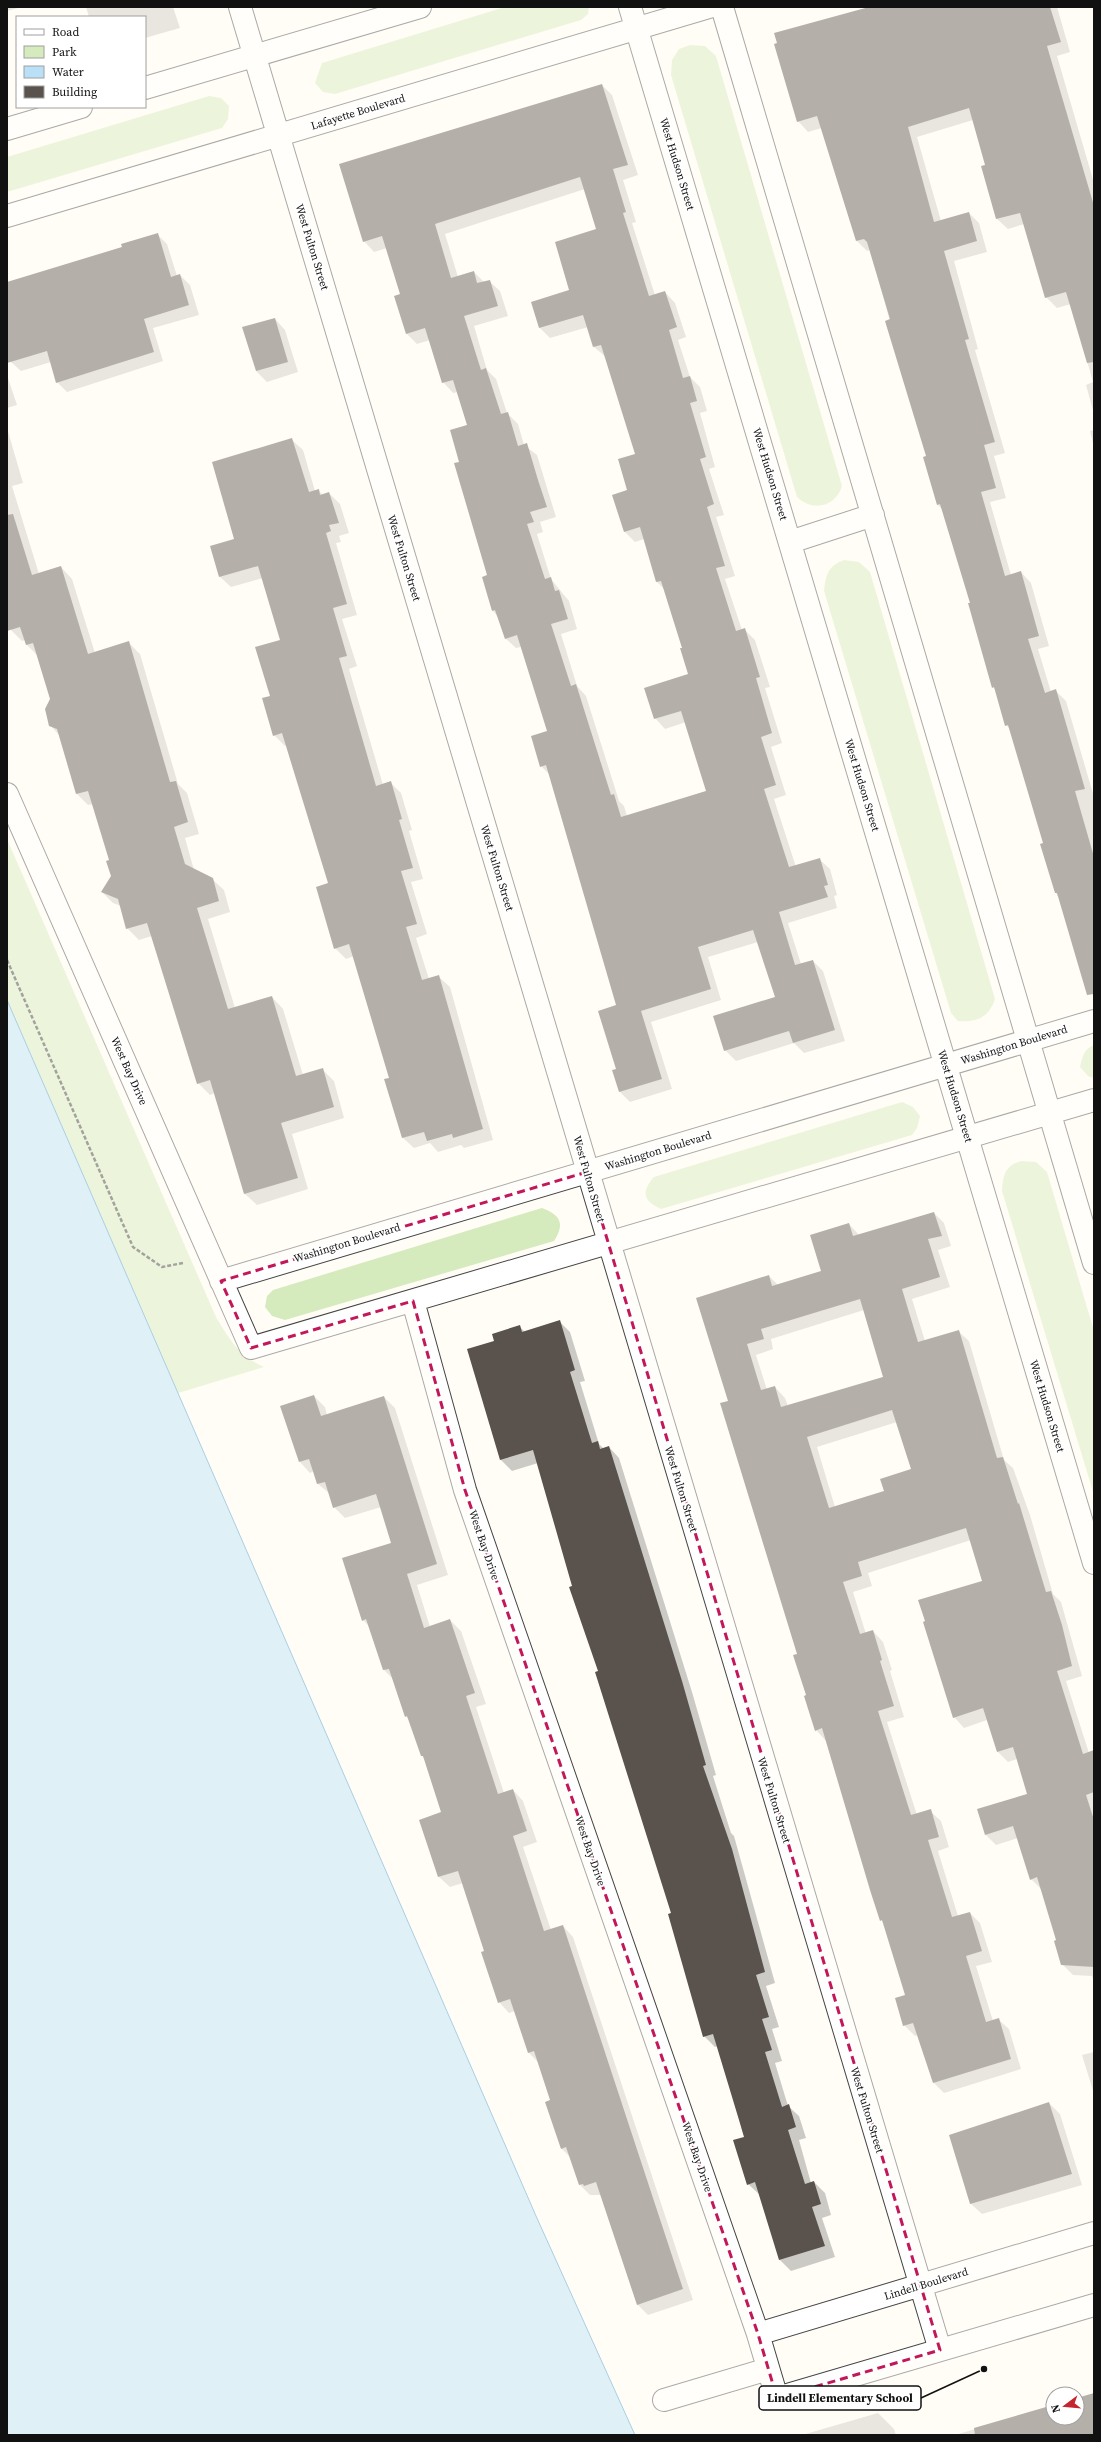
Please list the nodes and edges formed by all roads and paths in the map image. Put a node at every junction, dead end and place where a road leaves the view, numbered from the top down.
1 (240, 7) edge
2 (420, 7) edge
3 (630, 7) edge
4 (709, 7) edge
5 (722, 7) edge
6 (637, 28) junction
7 (255, 56) junction
8 (146, 88) edge
9 (78, 108) edge
10 (7, 129) edge
11 (279, 135) junction
12 (7, 216) edge
13 (873, 516) junction
14 (790, 542) junction
15 (7, 794) edge
16 (7, 960) edge
17 (1094, 1021) edge
18 (1028, 1041) junction
19 (946, 1065) junction
20 (1094, 1100) edge
21 (1050, 1114) junction
22 (967, 1138) junction
23 (587, 1172) junction
24 (608, 1243) junction
25 (210, 1254) junction
26 (1094, 1263) edge
27 (221, 1280) junction
28 (412, 1301) junction
29 (1094, 1563) edge
30 (1094, 2233) edge
31 (919, 2286) junction
32 (1094, 2305) edge
33 (758, 2334) junction
34 (940, 2350) junction
35 (768, 2369) junction
36 (664, 2400) dead end

1 - 7 street, West Fulton Street
2 - 7 street
3 - 6 street, West Hudson Street
4 - 6 street, Lafayette Boulevard
5 - 13 street
6 - 11 street, Lafayette Boulevard
6 - 14 street, West Hudson Street
7 - 8 street
7 - 11 street, West Fulton Street
9 - 10 street
11 - 12 street, Lafayette Boulevard
11 - 23 street, West Fulton Street
13 - 14 street
13 - 18 street
14 - 19 street, West Hudson Street
15 - 25 street, West Bay Drive
16 - 25 path
17 - 18 street, Washington Boulevard
18 - 19 street, Washington Boulevard
18 - 21 street
19 - 22 street, West Hudson Street
19 - 23 street, Washington Boulevard
20 - 21 street
21 - 22 street
21 - 26 street
22 - 24 street
22 - 29 street, West Hudson Street
23 - 24 street, West Fulton Street
23 - 27 street, Washington Boulevard
24 - 28 street
24 - 31 street, West Fulton Street
25 - 27 street, West Bay Drive
27 - 28 street, West Bay Drive
28 - 33 street, West Bay Drive
30 - 31 street, Lindell Boulevard
31 - 33 street, Lindell Boulevard
31 - 34 street, West Fulton Street
32 - 34 street
33 - 35 street, West Bay Drive
34 - 35 street, West Bay Drive
35 - 36 street

